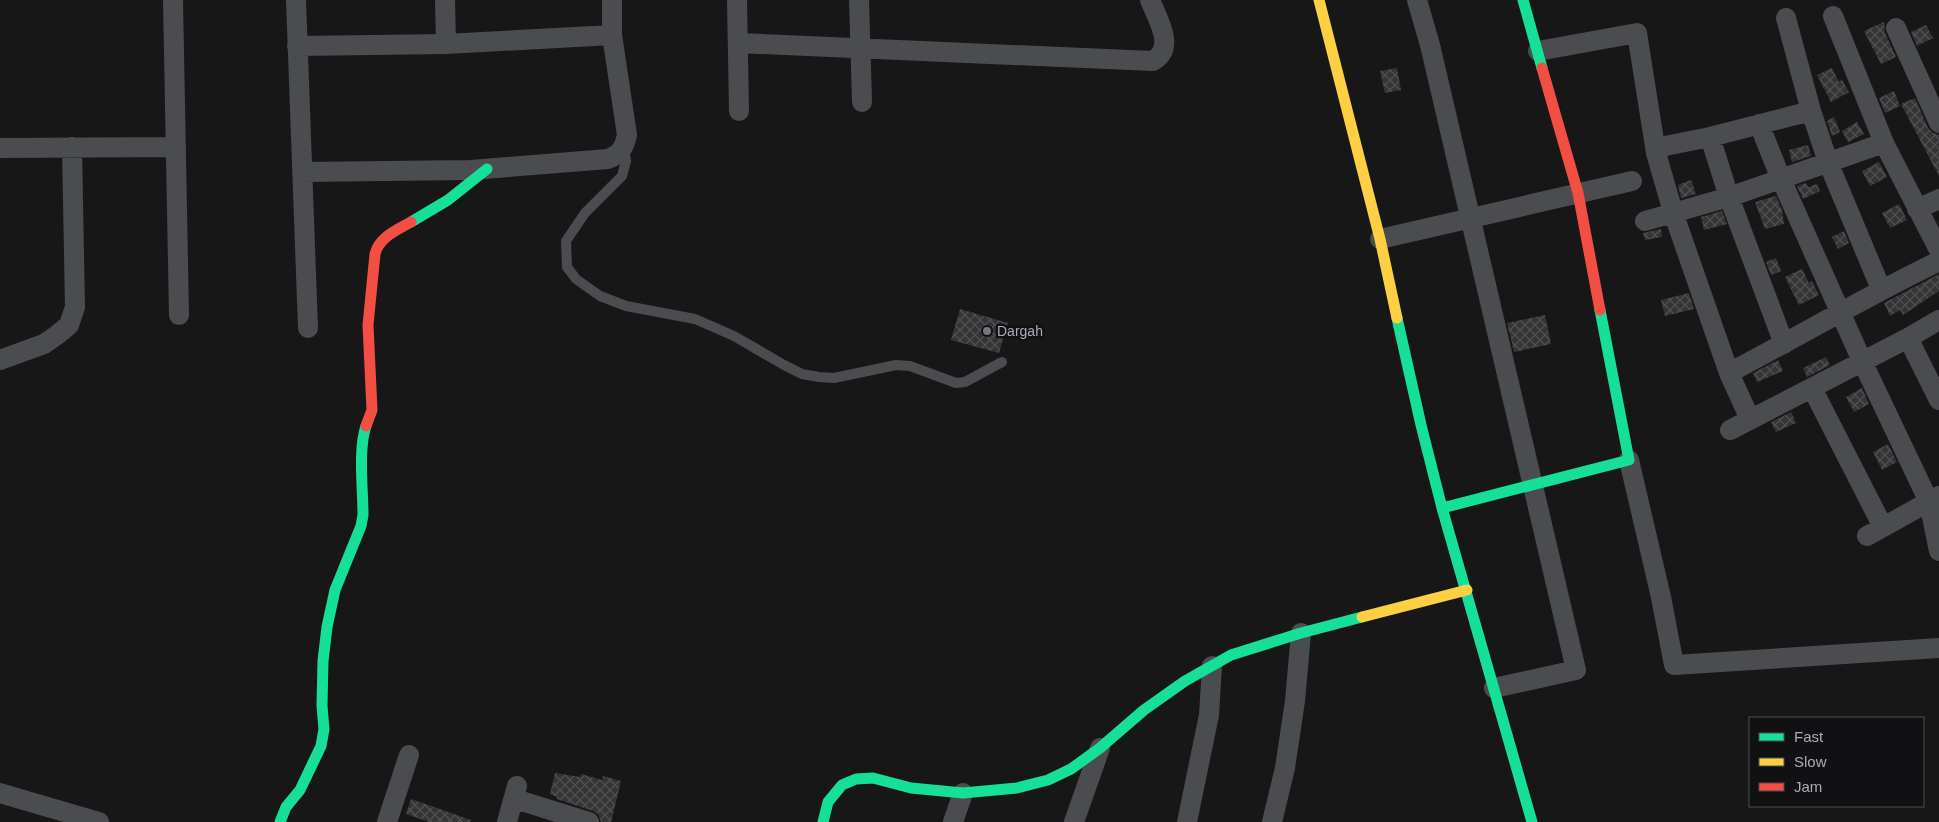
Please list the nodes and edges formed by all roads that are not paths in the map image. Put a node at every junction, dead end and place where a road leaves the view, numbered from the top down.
1 (173, 0) edge
2 (296, 0) edge
3 (445, 0) edge
4 (612, 0) edge
5 (737, 0) edge
6 (859, 0) edge
7 (1150, 0) edge
8 (1319, 0) edge
9 (1417, 0) edge
10 (1523, 0) edge
11 (1833, 16) dead end
12 (1786, 18) dead end
13 (1896, 28) dead end
14 (612, 36) junction
15 (738, 43) junction
16 (446, 44) junction
17 (298, 46) junction
18 (861, 48) junction
19 (1538, 51) junction
20 (862, 102) dead end
21 (739, 111) dead end
22 (1811, 111) junction
23 (1939, 123) edge
24 (1759, 124) junction
25 (1710, 137) junction
26 (1884, 143) junction
27 (72, 147) junction
28 (176, 147) junction
29 (624, 147) junction
30 (0, 148) edge
31 (1656, 153) junction
32 (1828, 162) junction
33 (487, 169) junction
34 (302, 172) junction
35 (1781, 179) junction
36 (1632, 181) dead end
37 (1578, 193) junction
38 (1729, 196) junction
39 (1939, 199) edge
40 (1917, 209) junction
41 (1673, 212) junction
42 (1471, 218) junction
43 (1645, 221) dead end
44 (1380, 239) junction
45 (1939, 250) edge
46 (1939, 261) edge
47 (1881, 289) junction
48 (1841, 312) junction
49 (179, 315) dead end
50 (1939, 320) edge
51 (308, 328) dead end
52 (1908, 338) junction
53 (1784, 344) junction
54 (0, 360) edge
55 (1862, 361) junction
56 (1002, 362) dead end
57 (1729, 372) junction
58 (1812, 388) junction
59 (1939, 400) edge
60 (1750, 419) junction
61 (1730, 430) dead end
62 (1629, 460) junction
63 (1534, 485) junction
64 (1934, 499) edge
65 (1442, 508) junction
66 (1939, 551) edge
67 (1467, 590) junction
68 (1301, 633) junction
69 (1939, 648) edge
70 (1212, 666) junction
71 (1494, 688) junction
72 (1100, 748) junction
73 (409, 755) dead end
74 (0, 792) edge
75 (963, 794) junction
76 (61, 817) edge
77 (99, 822) edge
78 (280, 822) edge
79 (388, 822) edge
80 (507, 822) edge
81 (589, 822) edge
82 (823, 822) edge
83 (952, 822) edge
84 (1074, 822) edge
85 (1187, 822) edge
86 (1272, 822) edge
87 (1532, 822) edge

1 - 28 street
2 - 17 street
3 - 16 street
4 - 14 street
5 - 15 street
6 - 18 street
7 - 18 street
8 - 44 street
9 - 42 street
10 - 19 street
11 - 26 street
12 - 22 street
13 - 23 street
14 - 16 street
14 - 29 street
15 - 18 street
15 - 21 street
16 - 17 street
17 - 34 street
18 - 20 street
19 - 31 street
19 - 37 street
22 - 24 street
22 - 32 street
24 - 25 street
24 - 35 street
25 - 31 street
25 - 38 street
26 - 32 street
26 - 40 street
27 - 28 street
27 - 30 street
27 - 54 street
28 - 49 street
29 - 33 street
29 - 56 lane
31 - 41 street
32 - 35 street
32 - 47 street
33 - 34 street
33 - 78 street
34 - 51 street
35 - 38 street
35 - 48 street
36 - 37 street
37 - 42 street
37 - 62 street
38 - 41 street
38 - 53 street
39 - 40 street
40 - 45 street
41 - 43 street
41 - 57 street
42 - 44 street
42 - 63 street
44 - 65 street
46 - 47 street
47 - 48 street
48 - 53 street
48 - 55 street
50 - 52 street
52 - 55 street
52 - 59 street
53 - 57 street
55 - 58 street
55 - 64 street
57 - 60 street
58 - 60 street
58 - 64 street
60 - 61 street
62 - 63 street
62 - 69 street
63 - 65 street
63 - 71 street
64 - 66 street
65 - 67 street
67 - 68 street
67 - 71 street
68 - 70 street
68 - 86 street
70 - 72 street
70 - 85 street
71 - 87 street
72 - 75 street
72 - 84 street
73 - 79 street
74 - 76 street
75 - 82 street
75 - 83 street
76 - 77 street
80 - 81 street

